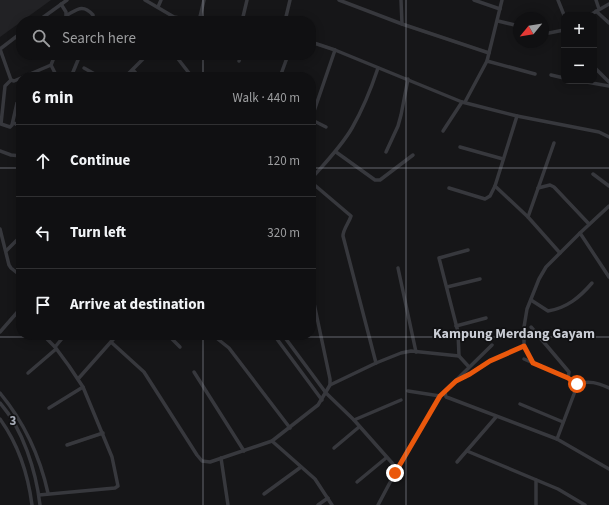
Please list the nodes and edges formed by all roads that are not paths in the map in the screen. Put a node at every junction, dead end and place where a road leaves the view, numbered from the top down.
1 (67, 0) edge
2 (145, 0) edge
3 (161, 0) edge
4 (204, 0) edge
5 (247, 0) edge
6 (290, 0) edge
7 (339, 0) edge
8 (401, 0) edge
9 (474, 0) edge
10 (502, 0) edge
11 (558, 0) edge
12 (596, 0) edge
13 (61, 4) junction
14 (609, 4) edge
15 (158, 7) junction
16 (500, 9) junction
17 (598, 10) junction
18 (563, 12) edge
19 (595, 12) edge
20 (66, 15) joint
21 (45, 16) edge
22 (93, 16) edge
23 (170, 16) edge
24 (200, 16) edge
25 (243, 16) edge
26 (286, 16) edge
27 (498, 21) junction
28 (609, 23) edge
29 (402, 24) junction
30 (513, 25) edge
31 (561, 31) edge
32 (549, 33) edge
33 (16, 37) edge
34 (316, 44) edge
35 (0, 49) edge
36 (335, 50) junction
37 (489, 53) junction
38 (52, 60) edge
39 (78, 60) edge
40 (142, 60) edge
41 (178, 60) edge
42 (286, 60) edge
43 (487, 61) junction
44 (50, 65) junction
45 (84, 68) dead end
46 (378, 68) junction
47 (133, 70) joint
48 (597, 70) edge
49 (34, 72) edge
50 (54, 72) edge
51 (73, 72) edge
52 (91, 72) edge
53 (131, 72) edge
54 (188, 72) edge
55 (282, 72) edge
56 (535, 74) dead end
57 (551, 76) dead end
58 (561, 78) edge
59 (408, 79) junction
60 (11, 80) junction
61 (16, 80) edge
62 (609, 82) edge
63 (597, 84) edge
64 (609, 86) edge
65 (464, 102) junction
66 (316, 106) edge
67 (16, 110) edge
68 (517, 116) junction
69 (316, 122) edge
70 (14, 123) joint
71 (326, 127) dead end
72 (442, 131) dead end
73 (609, 137) edge
74 (554, 143) dead end
75 (460, 147) dead end
76 (0, 151) edge
77 (336, 152) junction
78 (386, 152) dead end
79 (413, 155) dead end
80 (16, 156) edge
81 (503, 159) junction
82 (593, 174) dead end
83 (316, 175) edge
84 (316, 185) edge
85 (495, 186) junction
86 (609, 186) edge
87 (449, 188) dead end
88 (538, 188) junction
89 (609, 207) edge
90 (528, 217) junction
91 (589, 224) junction
92 (0, 229) edge
93 (580, 233) junction
94 (16, 241) edge
95 (468, 250) dead end
96 (6, 252) junction
97 (560, 253) junction
98 (398, 268) dead end
99 (16, 272) edge
100 (609, 278) edge
101 (480, 279) dead end
102 (592, 283) dead end
103 (447, 287) junction
104 (531, 300) junction
105 (316, 312) edge
106 (16, 315) edge
107 (486, 318) dead end
108 (456, 326) junction
109 (531, 328) dead end
110 (1, 330) edge
111 (48, 340) edge
112 (62, 340) edge
113 (173, 340) edge
114 (219, 340) edge
115 (278, 340) edge
116 (287, 340) edge
117 (111, 342) joint
118 (492, 345) dead end
119 (524, 346) junction
120 (180, 347) dead end
121 (56, 348) junction
122 (416, 352) junction
123 (459, 356) junction
124 (524, 359) dead end
125 (376, 363) junction
126 (533, 363) junction
127 (469, 367) junction
128 (194, 372) dead end
129 (28, 373) dead end
130 (568, 378) junction
131 (78, 379) junction
132 (456, 381) junction
133 (577, 384) junction
134 (330, 385) junction
135 (83, 387) junction
136 (609, 388) edge
137 (408, 391) dead end
138 (0, 392) edge
139 (445, 392) junction
140 (326, 393) junction
141 (440, 396) junction
142 (322, 400) junction
143 (401, 400) dead end
144 (0, 403) edge
145 (520, 404) dead end
146 (49, 408) dead end
147 (496, 417) junction
148 (0, 419) edge
149 (354, 420) junction
150 (563, 422) junction
151 (359, 427) junction
152 (290, 428) junction
153 (103, 433) junction
154 (557, 439) junction
155 (272, 441) junction
156 (67, 446) dead end
157 (334, 448) dead end
158 (244, 451) junction
159 (467, 451) junction
160 (221, 458) junction
161 (386, 458) junction
162 (457, 462) dead end
163 (393, 464) dead end
164 (301, 467) junction
165 (609, 469) edge
166 (536, 480) junction
167 (357, 482) dead end
168 (48, 494) junction
169 (264, 494) dead end
170 (39, 495) junction
171 (328, 498) junction
172 (32, 505) edge
173 (40, 505) edge
174 (228, 505) edge
175 (318, 505) edge
176 (332, 505) edge
177 (378, 505) edge
178 (536, 505) edge
179 (585, 505) edge

1 - 13 street
2 - 15 street
3 - 15 street
4 - 24 street
5 - 25 street
6 - 26 street
7 - 29 street
8 - 29 street
9 - 16 street
10 - 16 street
11 - 18 street
12 - 17 street
13 - 20 street
13 - 21 street
14 - 17 street
15 - 23 street
16 - 27 street
17 - 19 street
17 - 28 street
20 - 22 street
27 - 30 street
27 - 37 street
29 - 37 street
31 - 32 street
33 - 35 street
34 - 36 street
35 - 60 street
36 - 46 street
36 - 66 street
37 - 43 street
38 - 44 street
39 - 51 street
40 - 47 street
41 - 54 street
42 - 55 street
43 - 56 street
43 - 65 street
44 - 49 street
44 - 50 street
45 - 52 street
46 - 59 street
46 - 77 street
47 - 53 street
48 - 62 street
57 - 58 street
59 - 65 street
59 - 78 street
60 - 61 street
60 - 70 street
63 - 64 street
65 - 68 street
65 - 72 street
67 - 70 street
68 - 73 street
68 - 81 street
69 - 71 street
74 - 88 street
75 - 81 street
76 - 80 street
77 - 79 street
77 - 83 street
81 - 85 street
82 - 86 street
84 - 125 street
85 - 87 street
85 - 90 street
88 - 90 street
88 - 91 street
89 - 91 street
90 - 97 street
91 - 93 street
92 - 96 street
93 - 97 street
93 - 100 street
94 - 96 street
95 - 103 street
96 - 99 street
97 - 104 street
98 - 122 street
101 - 103 street
102 - 104 street
103 - 108 street
104 - 119 street
105 - 134 street
106 - 110 street
107 - 108 street
108 - 123 street
109 - 130 street
111 - 121 street
112 - 121 street
113 - 120 street
114 - 152 street
115 - 142 street
116 - 140 street
117 - 131 street
117 - 160 street
118 - 127 street
119 - 126 street
119 - 132 street
121 - 129 street
121 - 131 street
122 - 123 street
122 - 125 street
123 - 127 street
124 - 126 street
125 - 134 street
126 - 130 street
127 - 132 street
128 - 158 street
130 - 133 street
131 - 135 street
132 - 139 street
133 - 136 street
133 - 150 street
134 - 140 street
135 - 146 street
135 - 153 street
137 - 141 street
138 - 168 street
139 - 141 street
139 - 147 street
140 - 142 street
140 - 149 street
141 - 177 street
142 - 152 street
143 - 149 street
144 - 170 street
145 - 150 street
147 - 154 street
147 - 159 street
148 - 172 street
149 - 151 street
150 - 154 street
151 - 157 street
151 - 161 street
152 - 155 street
153 - 156 street
153 - 168 street
154 - 165 street
155 - 158 street
155 - 164 street
158 - 160 street
159 - 162 street
159 - 166 street
160 - 174 street
161 - 163 street
161 - 167 street
164 - 169 street
164 - 171 street
166 - 178 street
166 - 179 street
168 - 170 street
170 - 173 street
171 - 175 street
171 - 176 street

